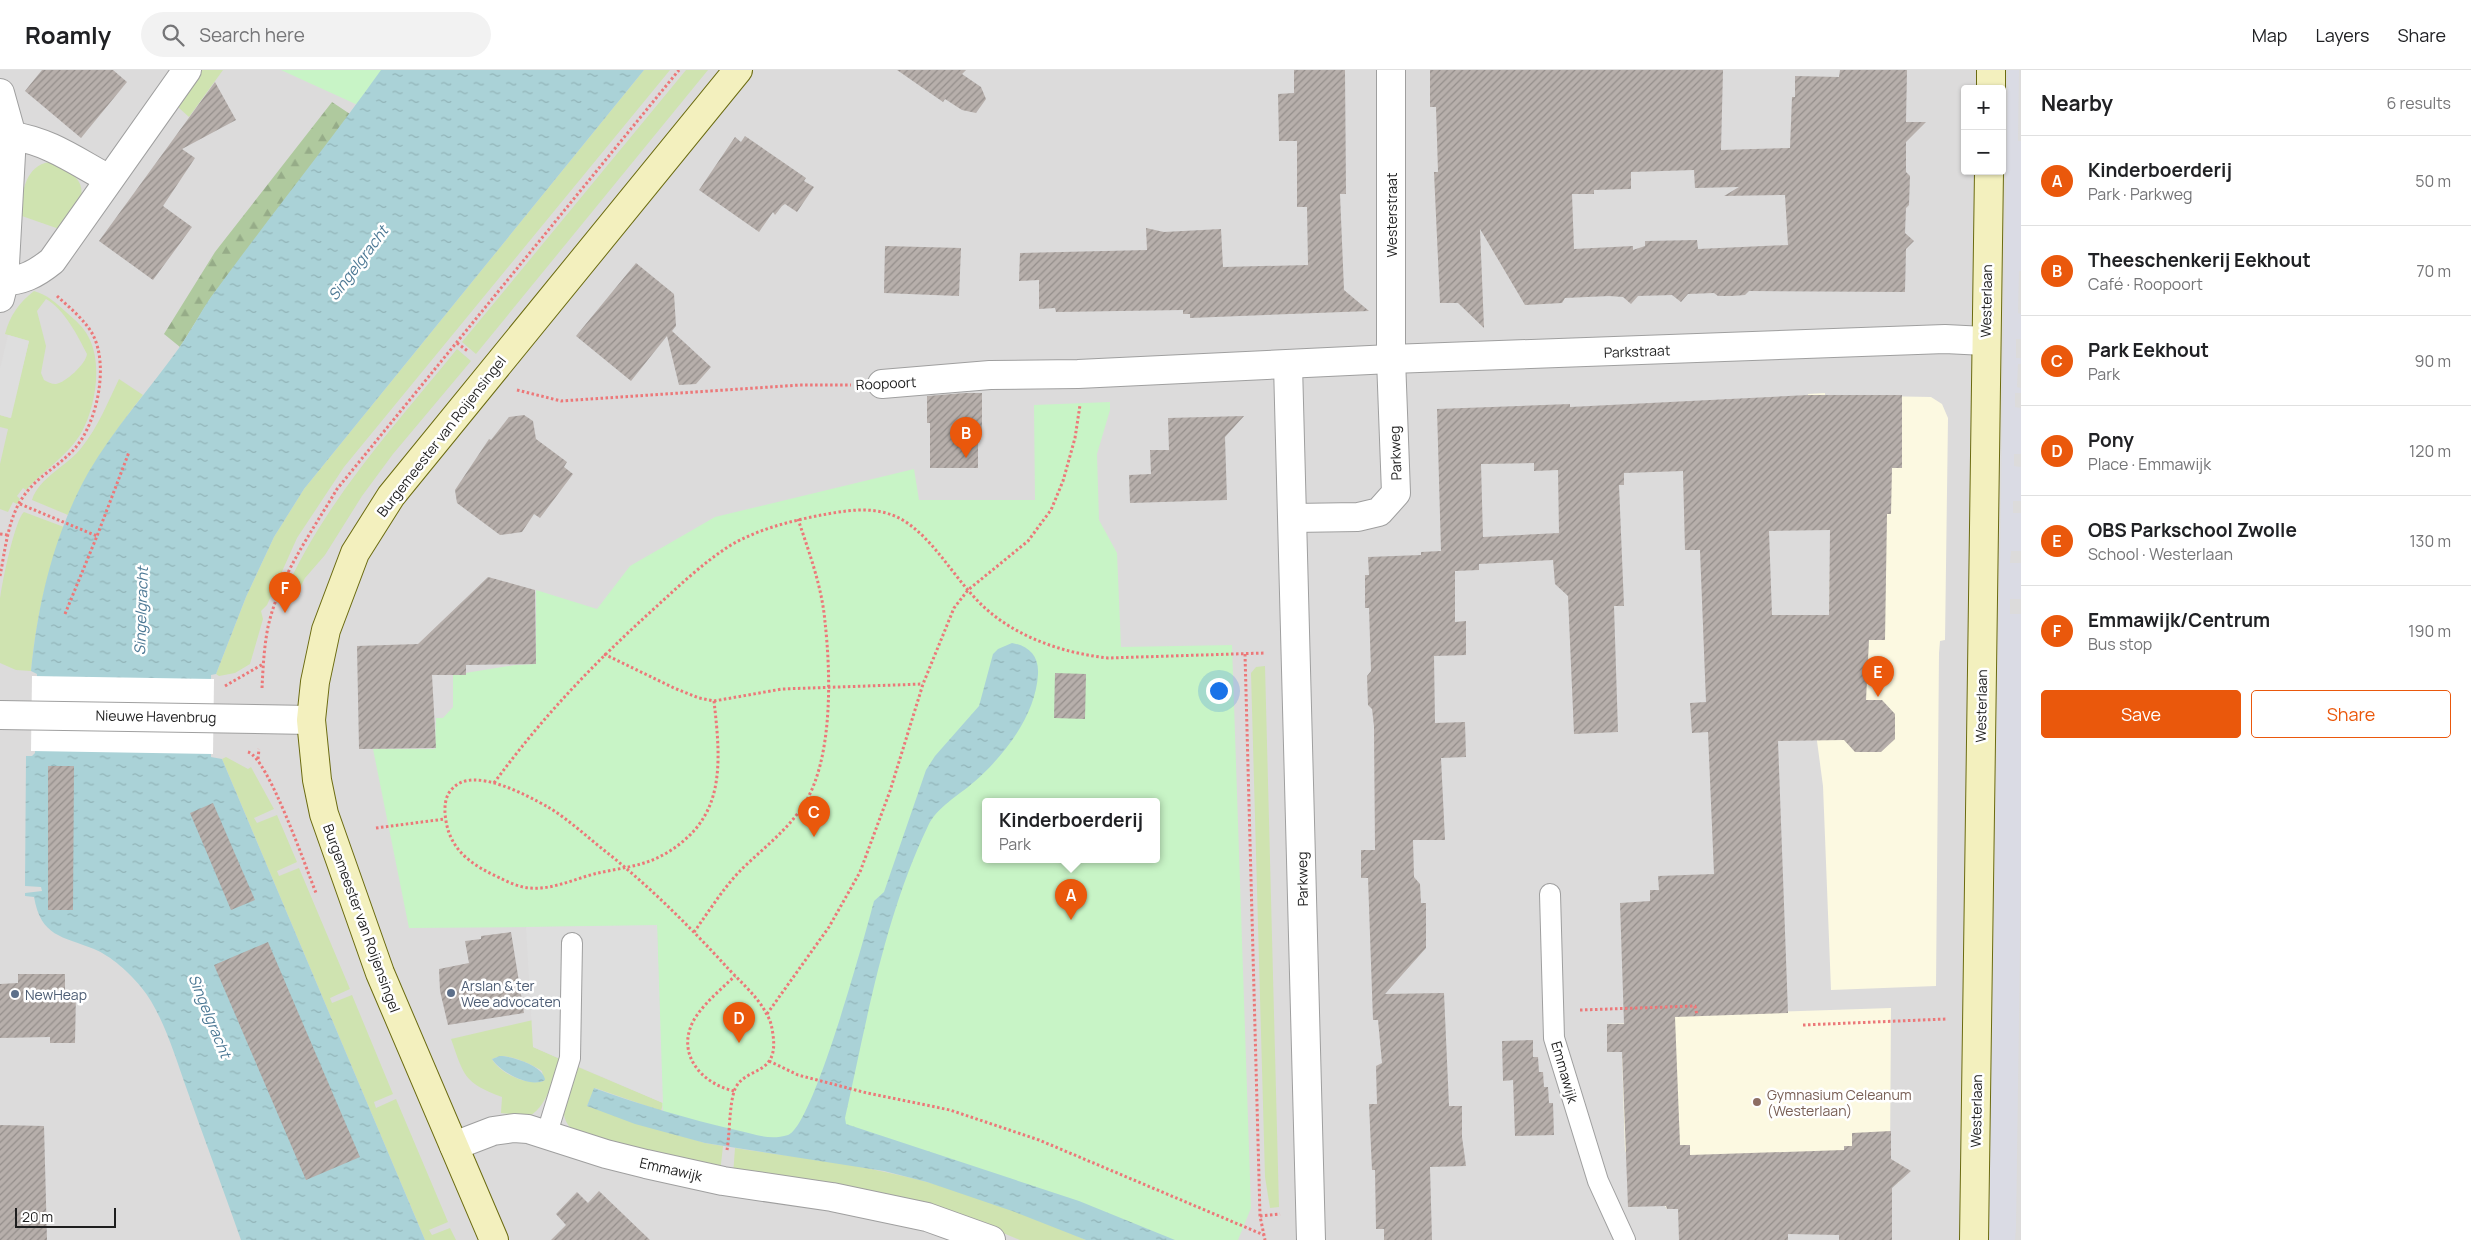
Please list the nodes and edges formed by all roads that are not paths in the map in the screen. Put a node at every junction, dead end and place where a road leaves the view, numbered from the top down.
1 (187, 70) edge
2 (738, 70) edge
3 (1391, 70) edge
4 (1991, 70) edge
5 (1991, 85) edge
6 (0, 92) edge
7 (12, 136) junction
8 (1989, 175) edge
9 (109, 179) junction
10 (1, 287) edge
11 (1985, 341) junction
12 (1391, 360) junction
13 (1288, 365) junction
14 (882, 384) road end
15 (1292, 518) junction
16 (0, 714) edge
17 (312, 720) junction
18 (1550, 894) dead end
19 (572, 943) dead end
20 (547, 1134) junction
21 (454, 1146) junction
22 (494, 1240) edge
23 (991, 1240) edge
24 (1311, 1240) edge
25 (1625, 1240) edge
26 (1974, 1240) edge

1 - 9 street
2 - 17 main road, Burgemeester van Roijensingel
3 - 12 street, Westerstraat
4 - 5 main road
6 - 7 street
7 - 9 street
7 - 10 street
8 - 11 main road, Westerlaan
9 - 10 street
11 - 12 street, Parkstraat
11 - 26 main road, Westerlaan
12 - 13 street, Parkstraat
12 - 15 street, Parkweg
13 - 14 street, Roopoort
13 - 15 street, Parkweg
15 - 24 street, Parkweg
16 - 17 street, Nieuwe Havenbrug
17 - 21 main road, Burgemeester van Roijensingel
18 - 25 lane, Emmawijk
19 - 20 lane
20 - 21 street, Emmawijk
20 - 23 street, Emmawijk
21 - 22 main road

